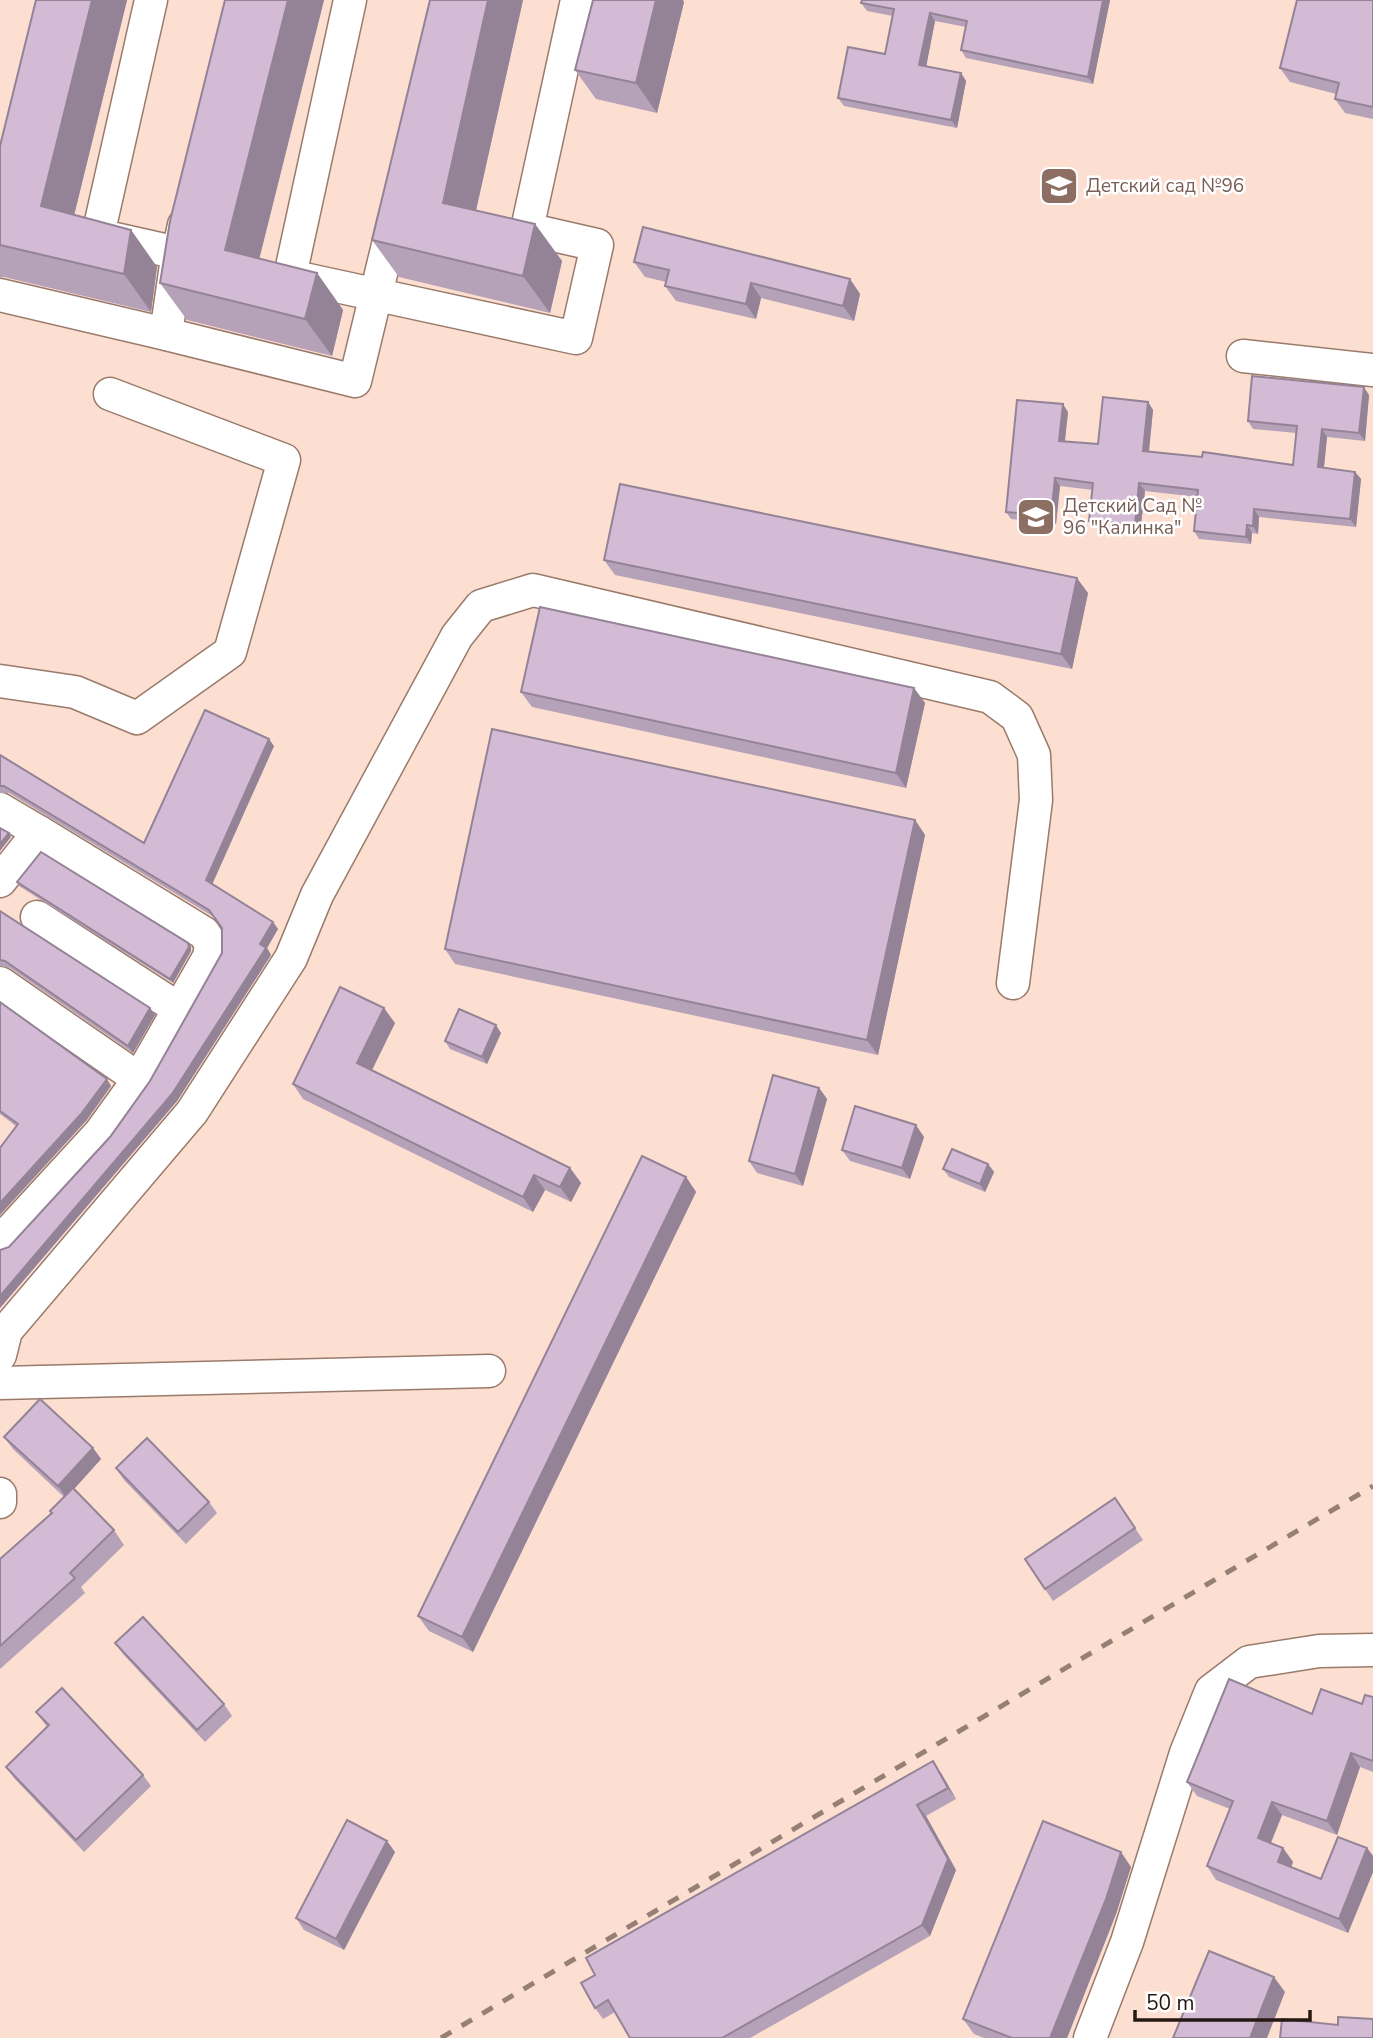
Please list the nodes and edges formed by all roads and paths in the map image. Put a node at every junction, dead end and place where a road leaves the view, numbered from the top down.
1 (151, 0) edge
2 (350, 0) edge
3 (577, 0) edge
4 (402, 187) edge
5 (190, 200) edge
6 (178, 253) junction
7 (0, 295) edge
8 (377, 295) junction
9 (166, 334) junction
10 (1243, 356) dead end
11 (1373, 370) edge
12 (110, 394) dead end
13 (0, 681) edge
14 (0, 809) edge
15 (39, 832) junction
16 (0, 881) edge
17 (37, 916) dead end
18 (0, 983) edge
19 (1013, 983) dead end
20 (179, 1009) junction
21 (139, 1079) junction
22 (0, 1242) edge
23 (0, 1355) edge
24 (489, 1371) dead end
25 (0, 1383) edge
26 (0, 1494) edge
27 (0, 1502) edge
28 (1373, 1650) edge
29 (1090, 2038) edge

1 - 6 street
2 - 8 street
3 - 8 street
4 - 8 street
5 - 6 street
6 - 9 street
7 - 9 street
8 - 9 street
10 - 11 street
12 - 13 street
14 - 15 street
15 - 16 street
15 - 20 street
17 - 20 street
18 - 21 street
19 - 23 street
20 - 21 street
21 - 22 street
24 - 25 street
26 - 27 street
28 - 29 street

